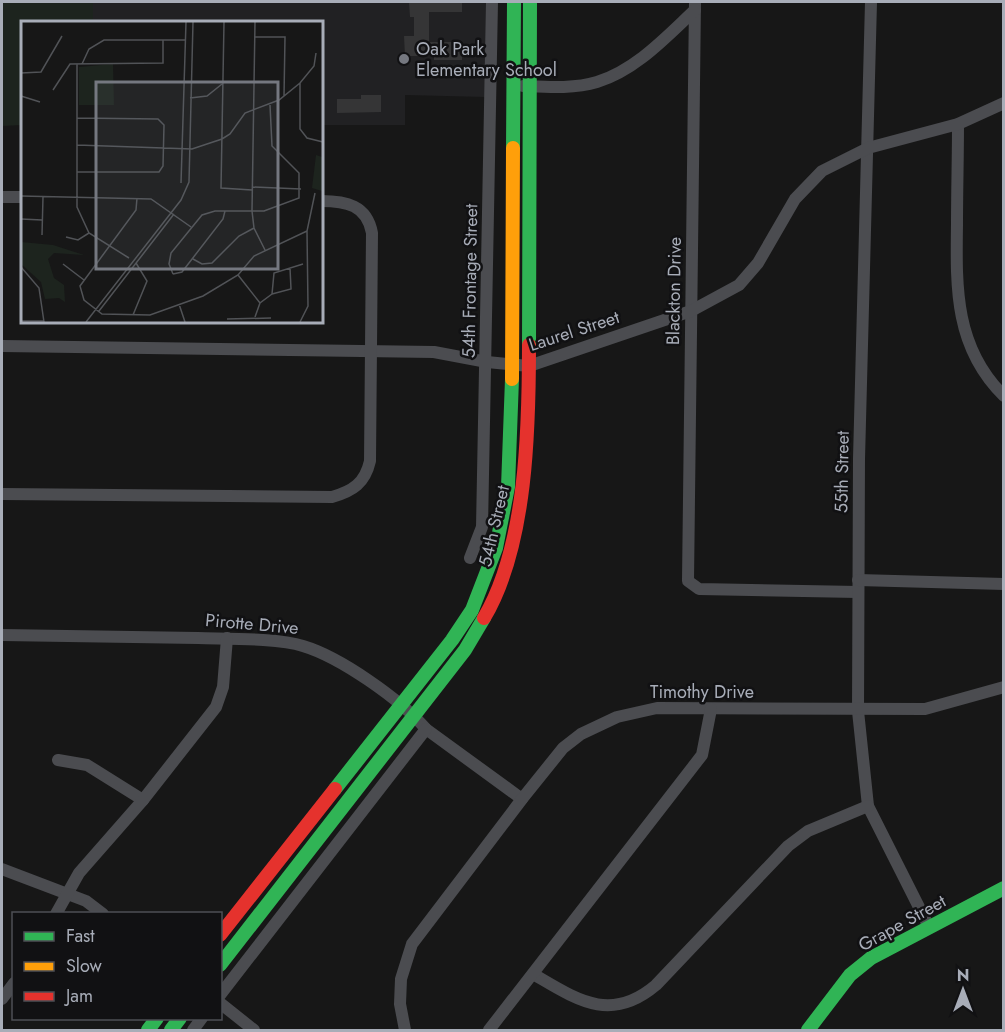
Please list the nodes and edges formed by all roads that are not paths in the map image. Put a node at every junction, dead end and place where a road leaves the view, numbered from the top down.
1 (492, 2) edge
2 (514, 2) edge
3 (530, 2) edge
4 (871, 2) edge
5 (695, 6) edge
6 (513, 86) junction
7 (529, 87) junction
8 (1004, 103) edge
9 (958, 123) junction
10 (868, 148) junction
11 (2, 197) edge
12 (21, 197) edge
13 (322, 201) edge
14 (691, 311) junction
15 (2, 346) edge
16 (371, 350) junction
17 (487, 362) junction
18 (512, 365) junction
19 (529, 366) junction
20 (1004, 396) edge
21 (2, 494) edge
22 (470, 558) dead end
23 (1004, 584) edge
24 (858, 586) junction
25 (2, 635) edge
26 (227, 639) junction
27 (1004, 687) edge
28 (399, 705) junction
29 (711, 709) junction
30 (858, 711) junction
31 (415, 717) junction
32 (426, 729) junction
33 (58, 760) dead end
34 (522, 799) junction
35 (143, 800) junction
36 (868, 806) junction
37 (2, 869) edge
38 (1004, 888) edge
39 (65, 895) junction
40 (57, 912) edge
41 (100, 912) edge
42 (929, 927) junction
43 (222, 932) edge
44 (222, 962) edge
45 (533, 974) junction
46 (12, 986) edge
47 (222, 992) edge
48 (2, 999) edge
49 (222, 1005) edge
50 (254, 1030) edge
51 (405, 1030) edge
52 (489, 1030) edge
53 (808, 1030) edge

1 - 17 street, 54th Frontage Street
2 - 6 main road, 54th Street
3 - 7 main road, 54th Street
4 - 10 street, 55th Street
5 - 7 street
5 - 14 street, Blackton Drive
6 - 7 street
6 - 18 main road, 54th Street
7 - 19 main road, 54th Street
8 - 9 street, Laurel Street
9 - 10 street, Laurel Street
9 - 20 street
10 - 14 street, Laurel Street
10 - 24 street, 55th Street
11 - 12 street
13 - 16 street
14 - 19 street, Laurel Street
14 - 24 street, Blackton Drive
15 - 16 street, Laurel Street
16 - 17 street, Laurel Street
16 - 21 street
17 - 18 street, Laurel Street
17 - 22 street, 54th Frontage Street
18 - 19 street, Laurel Street
18 - 28 main road, 54th Street
19 - 31 main road, 54th Street
23 - 24 street
24 - 30 street, 55th Street
25 - 26 street, Pirotte Drive
26 - 28 street, Pirotte Drive
26 - 35 street
27 - 30 street, Timothy Drive
28 - 31 street, Pirotte Drive
28 - 43 main road, 54th Street
29 - 30 street, Timothy Drive
29 - 34 street, Timothy Drive
29 - 45 street
30 - 36 street, 55th Street
31 - 32 street, Pirotte Drive
31 - 44 main road, 54th Street
32 - 34 street, Pirotte Drive
32 - 47 street
33 - 35 street
34 - 51 street, Timothy Drive
35 - 39 street
36 - 42 street, 55th Street
36 - 45 street
37 - 39 street
38 - 42 main road, Grape Street
39 - 40 street
39 - 41 street
42 - 53 main road, Grape Street
45 - 52 street
46 - 48 street
49 - 50 street

